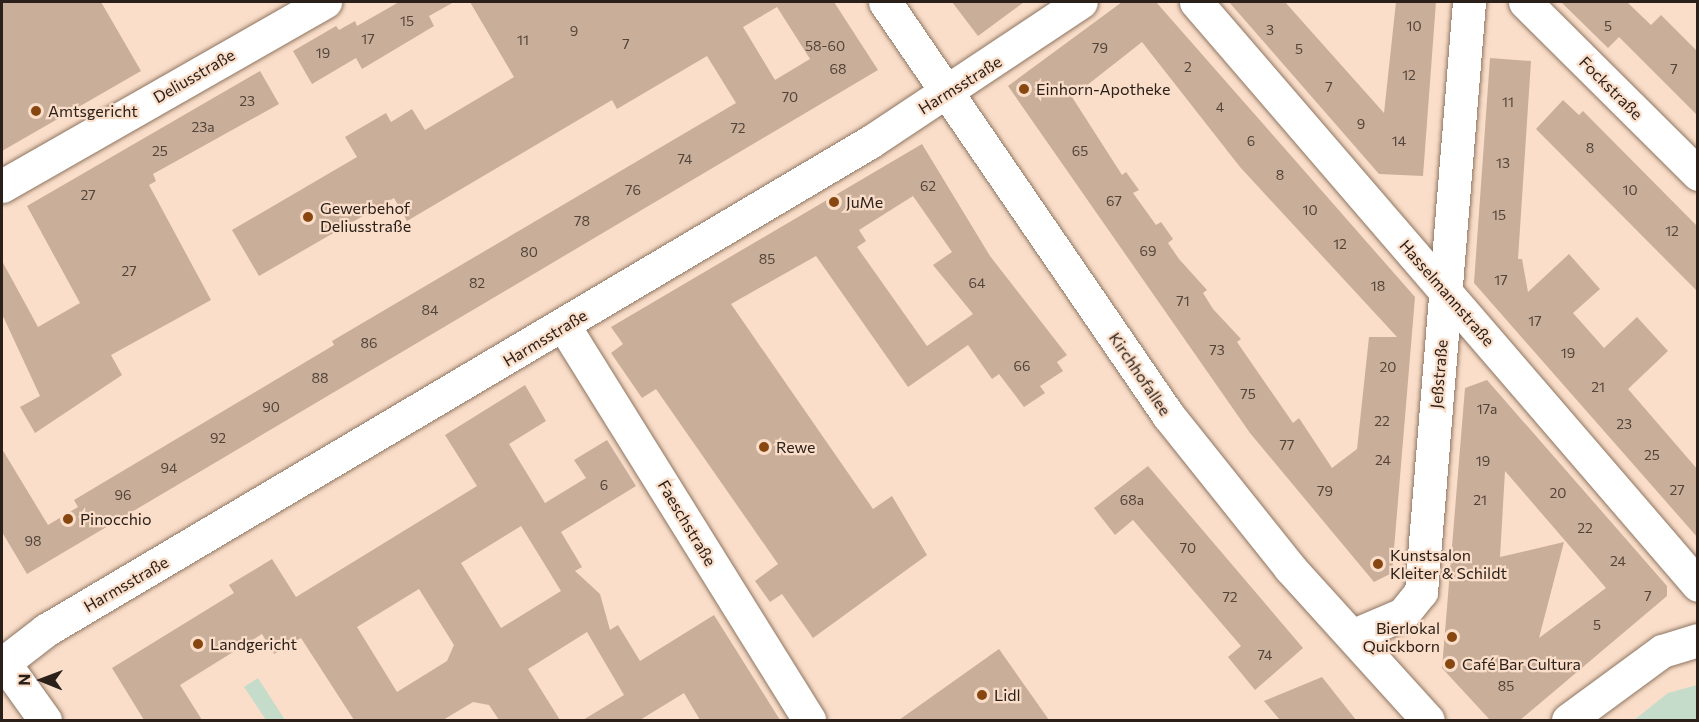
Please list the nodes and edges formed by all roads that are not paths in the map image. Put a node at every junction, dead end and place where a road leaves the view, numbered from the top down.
1 (324, 2) edge
2 (885, 2) edge
3 (1081, 2) edge
4 (1196, 2) edge
5 (1469, 2) edge
6 (1525, 2) edge
7 (946, 94) junction
8 (1698, 174) edge
9 (2, 186) edge
10 (1446, 291) junction
11 (564, 326) junction
12 (1698, 585) edge
13 (1354, 635) junction
14 (1698, 640) edge
15 (2, 662) edge
16 (45, 720) edge
17 (809, 720) edge
18 (1428, 720) edge
19 (1568, 720) edge

1 - 9 street, Deliusstraße
2 - 7 street, Kirchhofallee
3 - 7 street, Harmsstraße
4 - 10 street, Hasselmannstraße
5 - 10 street, Jeßstraße
6 - 8 street, Fockstraße
7 - 11 street, Harmsstraße
7 - 13 street, Kirchhofallee
10 - 12 street, Hasselmannstraße
10 - 13 street, Jeßstraße
11 - 15 street, Harmsstraße
11 - 17 street, Faeschstraße
13 - 18 street, Kirchhofallee
14 - 19 street
15 - 16 street

